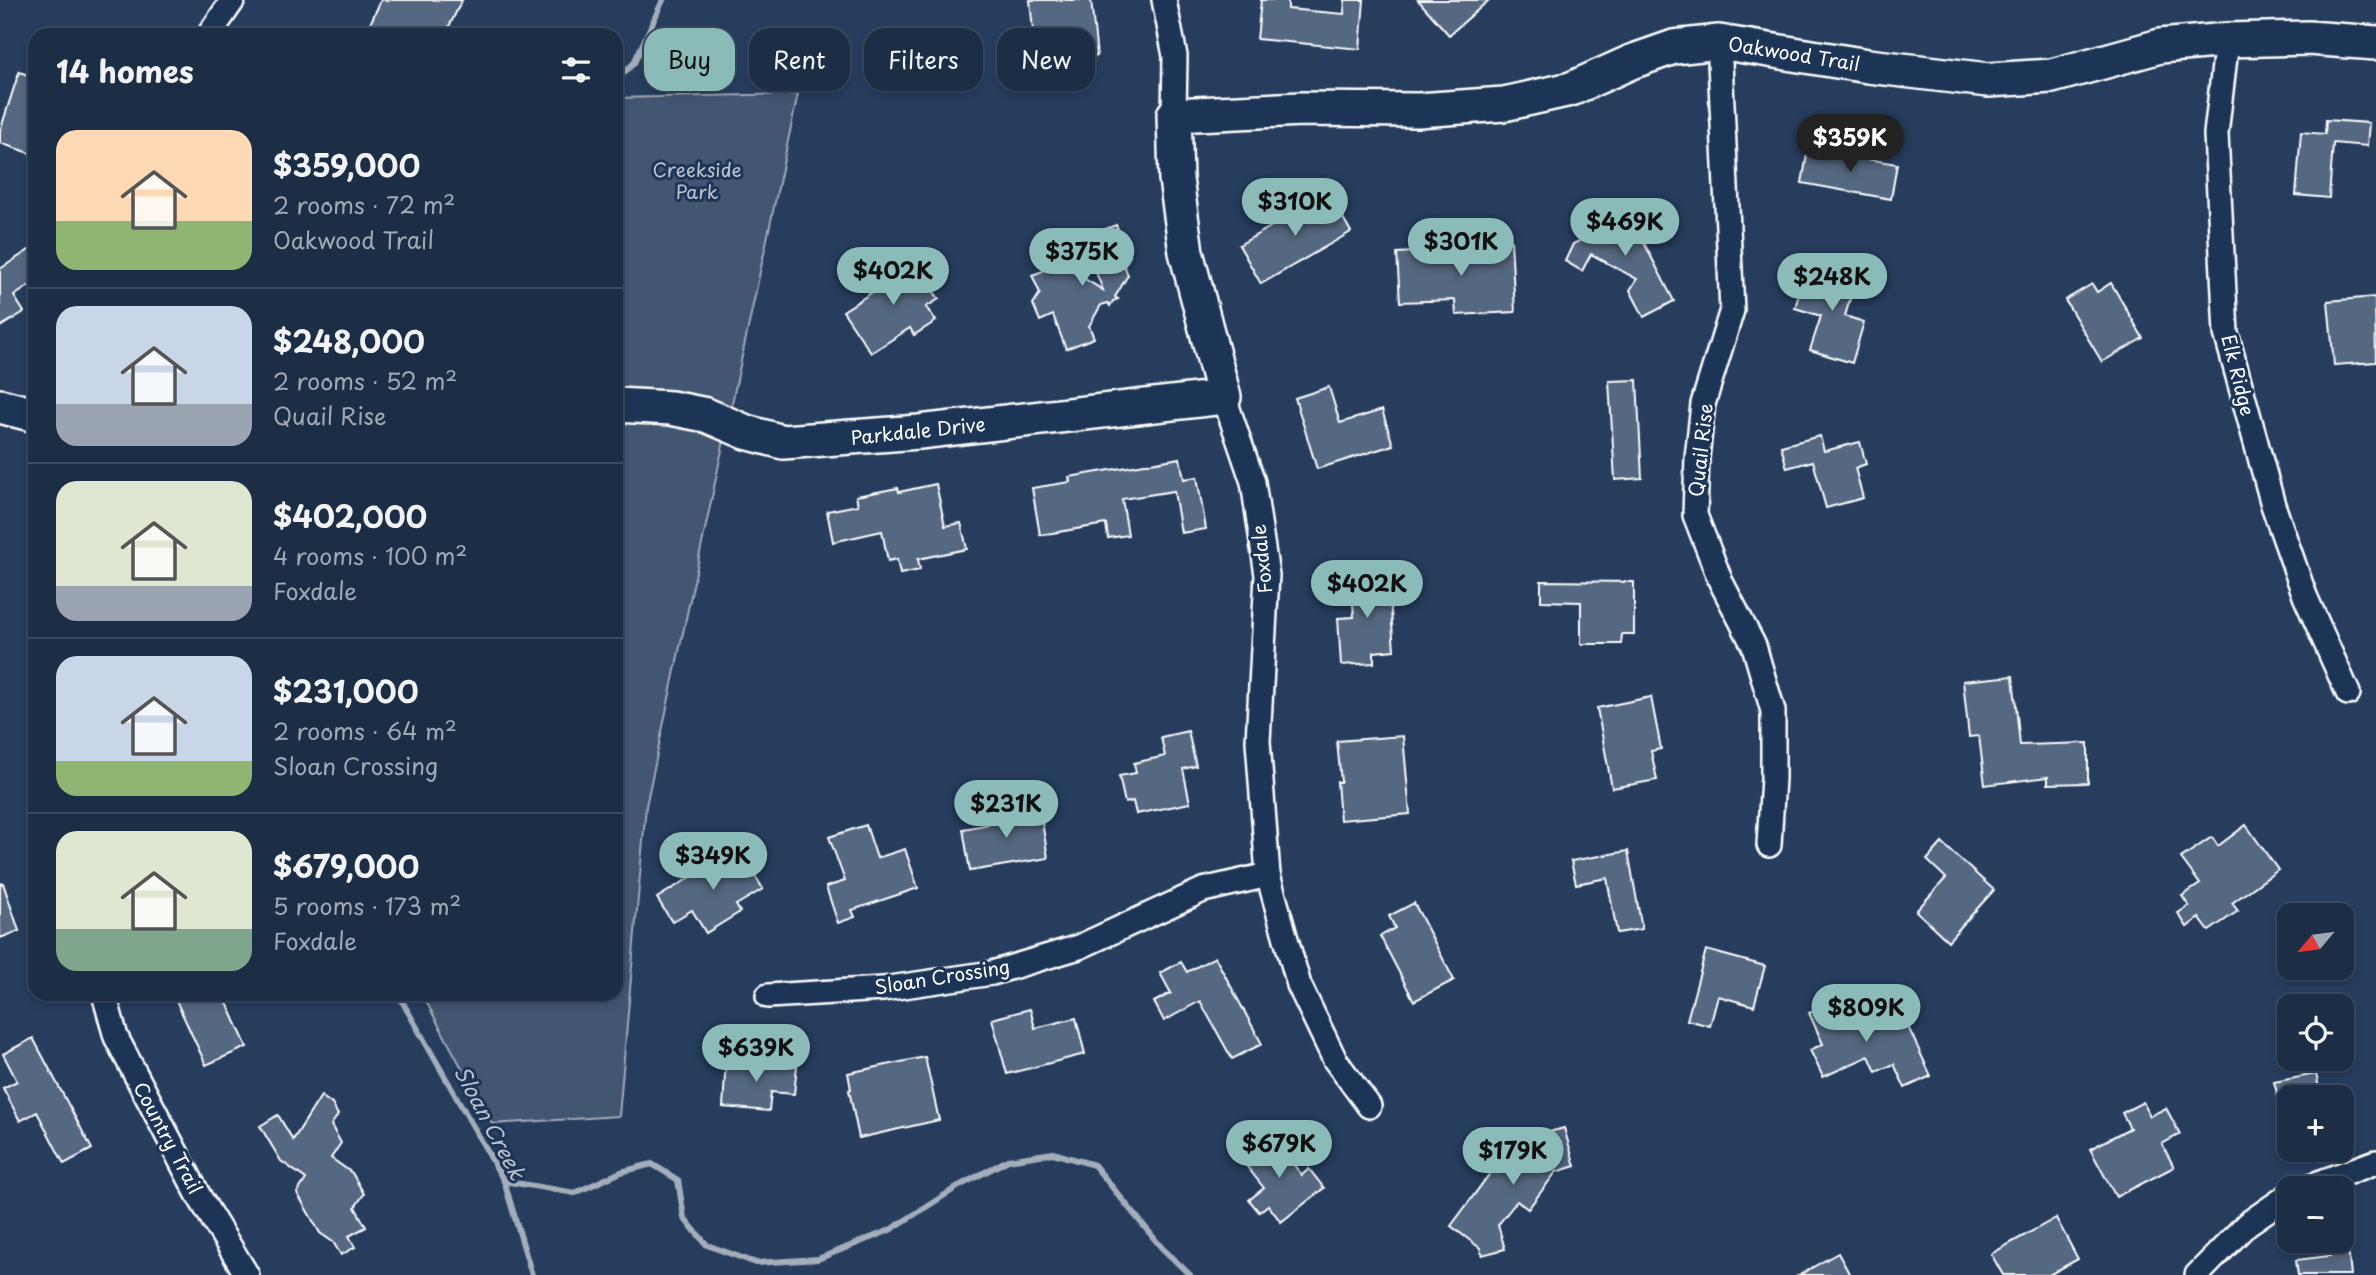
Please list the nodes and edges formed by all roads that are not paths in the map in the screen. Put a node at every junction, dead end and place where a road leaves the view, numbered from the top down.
1 (233, 0) edge
2 (1164, 0) edge
3 (214, 28) edge
4 (2227, 40) junction
5 (1718, 42) junction
6 (2376, 43) edge
7 (1174, 116) junction
8 (1224, 397) junction
9 (623, 405) edge
10 (0, 406) edge
11 (28, 413) edge
12 (2348, 693) dead end
13 (1769, 845) dead end
14 (1268, 875) junction
15 (768, 996) dead end
16 (106, 1001) edge
17 (1369, 1106) dead end
18 (2376, 1162) edge
19 (2338, 1176) edge
20 (2277, 1203) edge
21 (247, 1275) edge
22 (2197, 1275) edge

1 - 3 street
2 - 7 street, Foxdale
4 - 5 street, Oakwood Trail
4 - 6 street, Oakwood Trail
4 - 12 street, Elk Ridge
5 - 7 street, Oakwood Trail
5 - 13 street, Quail Rise
7 - 8 street, Foxdale
8 - 9 street, Parkdale Drive
8 - 14 street, Foxdale
10 - 11 street
14 - 15 street, Sloan Crossing
14 - 17 street, Foxdale
16 - 21 street, Country Trail
18 - 19 street
20 - 22 street

